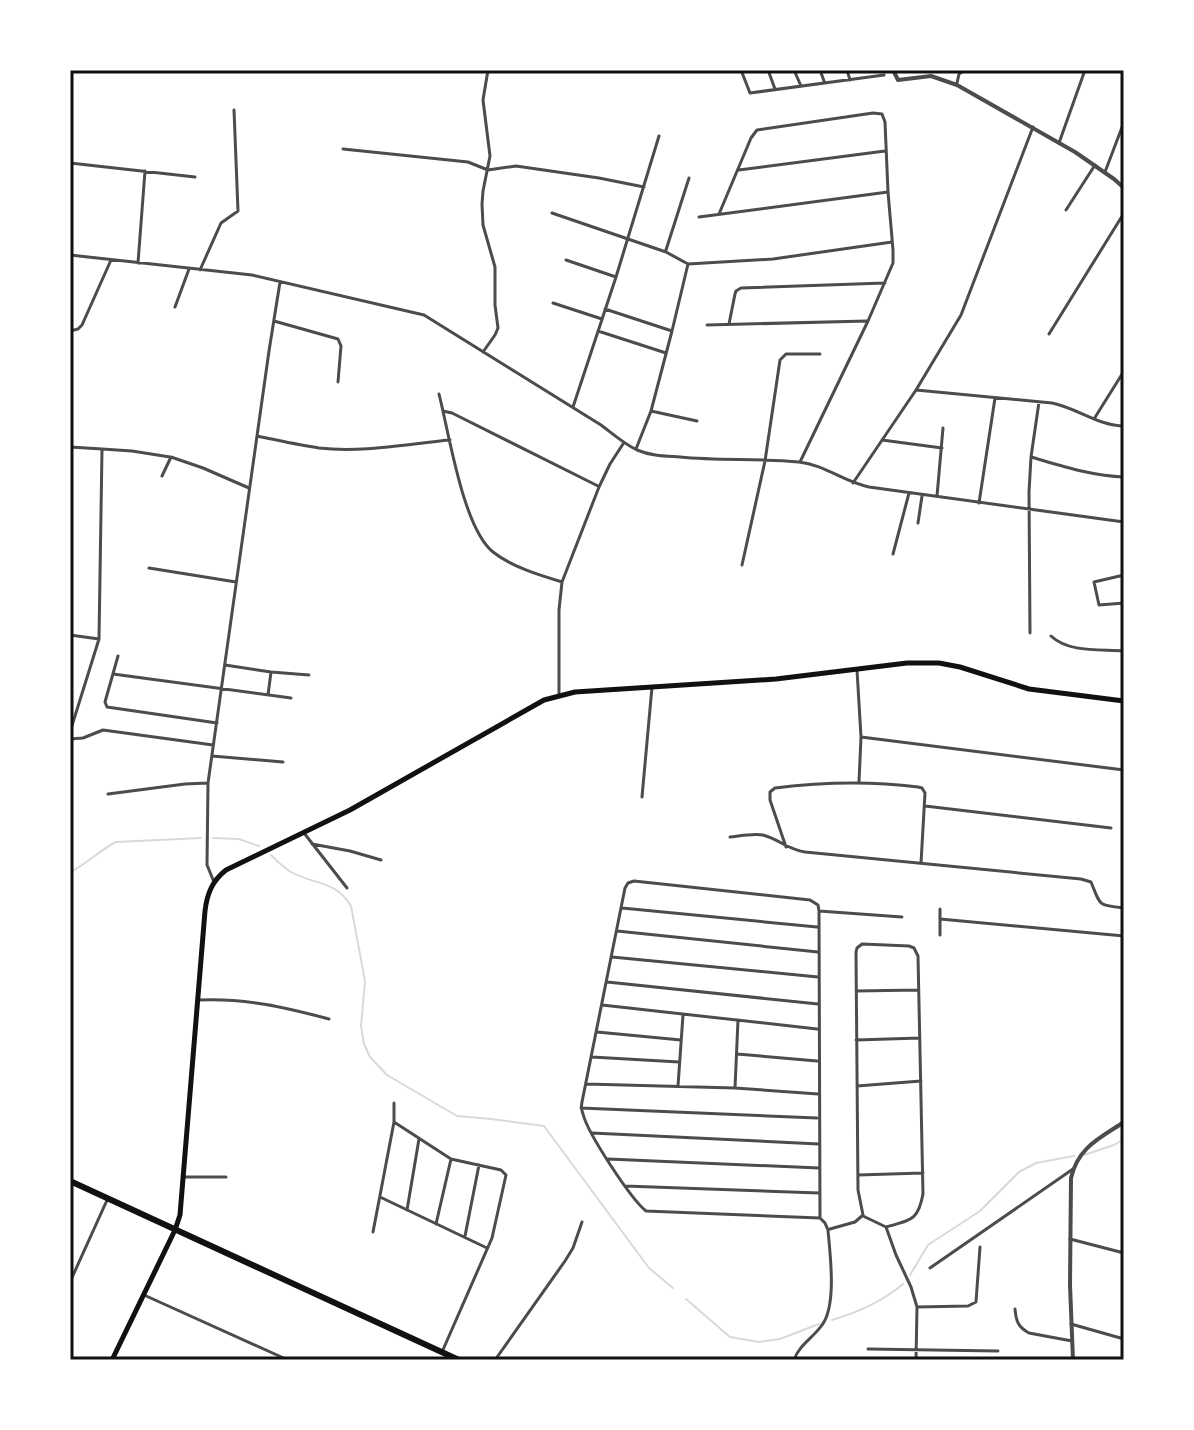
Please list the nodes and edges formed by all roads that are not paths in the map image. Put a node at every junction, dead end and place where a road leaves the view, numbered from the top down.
1 (488, 70) edge
2 (741, 70) edge
3 (768, 70) edge
4 (794, 70) edge
5 (820, 70) edge
6 (847, 70) edge
7 (873, 70) edge
8 (893, 70) edge
9 (964, 70) edge
10 (1085, 70) edge
11 (884, 75) dead end
12 (876, 76) junction
13 (850, 80) junction
14 (825, 83) junction
15 (957, 85) junction
16 (801, 86) junction
17 (776, 90) junction
18 (234, 110) dead end
19 (1124, 122) edge
20 (1033, 127) junction
21 (659, 136) dead end
22 (1059, 143) junction
23 (343, 149) dead end
24 (885, 151) junction
25 (70, 163) edge
26 (1095, 165) junction
27 (488, 170) junction
28 (738, 170) junction
29 (145, 171) junction
30 (1105, 172) junction
31 (195, 177) dead end
32 (689, 178) dead end
33 (644, 187) junction
34 (1124, 188) edge
35 (888, 192) junction
36 (1066, 210) dead end
37 (552, 213) dead end
38 (1124, 213) edge
39 (719, 214) junction
40 (699, 217) dead end
41 (628, 239) junction
42 (892, 242) junction
43 (666, 252) junction
44 (70, 255) edge
45 (111, 260) junction
46 (566, 260) dead end
47 (138, 263) junction
48 (688, 264) junction
49 (189, 269) junction
50 (200, 270) junction
51 (616, 277) junction
52 (280, 282) junction
53 (885, 283) junction
54 (553, 303) dead end
55 (175, 307) dead end
56 (605, 309) junction
57 (602, 319) junction
58 (274, 321) junction
59 (868, 321) junction
60 (729, 324) junction
61 (707, 325) dead end
62 (70, 331) edge
63 (598, 331) junction
64 (672, 331) junction
65 (1049, 334) dead end
66 (483, 352) junction
67 (666, 353) junction
68 (820, 354) dead end
69 (1124, 371) edge
70 (338, 382) dead end
71 (916, 390) junction
72 (439, 394) dead end
73 (995, 398) junction
74 (1039, 402) junction
75 (572, 408) junction
76 (443, 411) junction
77 (651, 411) junction
78 (1094, 419) junction
79 (697, 421) dead end
80 (1124, 426) edge
81 (943, 428) dead end
82 (257, 436) junction
83 (450, 440) junction
84 (882, 440) junction
85 (625, 443) junction
86 (70, 447) edge
87 (942, 448) junction
88 (102, 449) junction
89 (636, 449) junction
90 (171, 457) junction
91 (1031, 457) junction
92 (765, 461) junction
93 (800, 462) junction
94 (162, 476) dead end
95 (1124, 477) edge
96 (853, 483) junction
97 (599, 487) junction
98 (249, 488) junction
99 (909, 493) junction
100 (922, 496) junction
101 (937, 498) junction
102 (979, 503) junction
103 (1029, 508) junction
104 (1124, 522) edge
105 (918, 523) dead end
106 (893, 554) dead end
107 (742, 565) dead end
108 (149, 568) dead end
109 (1124, 575) edge
110 (236, 582) junction
111 (562, 582) junction
112 (1124, 603) edge
113 (1030, 633) dead end
114 (70, 635) edge
115 (1051, 636) dead end
116 (99, 639) junction
117 (1124, 651) edge
118 (118, 656) dead end
119 (225, 665) junction
120 (857, 669) junction
121 (271, 672) junction
122 (113, 674) junction
123 (309, 675) dead end
124 (652, 687) junction
125 (222, 688) junction
126 (268, 695) junction
127 (559, 695) junction
128 (291, 698) dead end
129 (1124, 701) edge
130 (217, 723) junction
131 (70, 732) edge
132 (861, 737) junction
133 (70, 739) edge
134 (213, 745) junction
135 (212, 756) junction
136 (283, 762) dead end
137 (1124, 770) edge
138 (859, 782) junction
139 (208, 783) junction
140 (108, 794) dead end
141 (642, 797) dead end
142 (925, 806) junction
143 (1111, 828) dead end
144 (304, 833) junction
145 (730, 837) dead end
146 (312, 844) junction
147 (786, 847) junction
148 (381, 860) dead end
149 (921, 864) junction
150 (214, 882) junction
151 (347, 888) dead end
152 (622, 908) junction
153 (1124, 908) edge
154 (940, 909) dead end
155 (819, 911) junction
156 (902, 917) dead end
157 (940, 919) junction
158 (818, 927) junction
159 (617, 931) junction
160 (940, 935) dead end
161 (1124, 936) edge
162 (818, 952) junction
163 (612, 957) junction
164 (818, 977) junction
165 (607, 982) junction
166 (918, 990) junction
167 (856, 991) junction
168 (197, 1000) junction
169 (819, 1004) junction
170 (602, 1005) junction
171 (683, 1015) junction
172 (329, 1019) dead end
173 (738, 1020) junction
174 (819, 1029) junction
175 (597, 1032) junction
176 (920, 1038) junction
177 (681, 1040) junction
178 (856, 1040) junction
179 (737, 1054) junction
180 (592, 1057) junction
181 (819, 1061) junction
182 (679, 1062) junction
183 (921, 1081) junction
184 (586, 1084) junction
185 (678, 1086) junction
186 (857, 1086) junction
187 (735, 1088) junction
188 (818, 1094) junction
189 (394, 1103) dead end
190 (581, 1108) junction
191 (818, 1118) junction
192 (394, 1122) junction
193 (1124, 1122) edge
194 (592, 1133) junction
195 (419, 1139) junction
196 (819, 1144) junction
197 (451, 1159) junction
198 (608, 1159) junction
199 (479, 1165) junction
200 (819, 1168) junction
201 (1073, 1169) junction
202 (923, 1173) junction
203 (858, 1175) junction
204 (184, 1177) junction
205 (226, 1177) dead end
206 (71, 1184) edge
207 (625, 1186) junction
208 (819, 1193) junction
209 (380, 1197) junction
210 (108, 1198) junction
211 (407, 1210) junction
212 (863, 1215) junction
213 (820, 1218) junction
214 (582, 1222) dead end
215 (436, 1224) junction
216 (886, 1227) junction
217 (175, 1230) junction
218 (828, 1230) junction
219 (373, 1232) dead end
220 (465, 1236) junction
221 (1070, 1239) junction
222 (980, 1247) dead end
223 (487, 1248) junction
224 (1124, 1253) edge
225 (930, 1268) dead end
226 (70, 1282) edge
227 (144, 1295) junction
228 (917, 1307) junction
229 (1015, 1309) dead end
230 (1071, 1324) junction
231 (1124, 1339) edge
232 (1072, 1341) junction
233 (868, 1349) dead end
234 (916, 1349) junction
235 (998, 1351) dead end
236 (442, 1352) junction
237 (112, 1360) edge
238 (288, 1360) edge
239 (459, 1360) edge
240 (495, 1360) edge
241 (794, 1360) edge
242 (916, 1360) edge
243 (1073, 1360) edge

1 - 27 street
2 - 17 street
3 - 17 street
4 - 16 street
5 - 14 street
6 - 13 street
7 - 12 street
8 - 15 street
9 - 15 street
10 - 22 street
11 - 12 street
12 - 13 street
13 - 14 street
14 - 16 street
15 - 20 street
16 - 17 street
18 - 50 street
19 - 30 street
20 - 22 street
20 - 71 street
21 - 33 street
22 - 26 street
23 - 27 street
24 - 28 street
24 - 28 street
24 - 35 street
25 - 29 street
26 - 30 street
26 - 36 street
27 - 33 street
27 - 66 street
28 - 39 street
29 - 31 street
29 - 47 street
30 - 34 street
32 - 43 street
33 - 41 street
35 - 39 street
35 - 42 street
37 - 41 street
38 - 65 street
39 - 40 street
41 - 43 street
41 - 51 street
42 - 48 street
42 - 53 street
43 - 48 street
44 - 45 street
45 - 47 street
45 - 62 street
46 - 51 street
47 - 49 street
48 - 64 street
49 - 50 street
49 - 55 street
50 - 52 street
51 - 56 street
52 - 58 street
52 - 66 street
53 - 59 street
53 - 60 street
54 - 57 street
56 - 57 street
56 - 64 street
57 - 63 street
58 - 70 street
58 - 82 street
59 - 60 street
59 - 93 street
60 - 61 street
63 - 67 street
63 - 75 street
64 - 67 street
66 - 75 street
67 - 77 street
68 - 92 street
69 - 78 street
71 - 73 street
71 - 84 street
72 - 76 street
73 - 74 street
73 - 102 street
74 - 78 street
74 - 91 street
75 - 85 street
76 - 83 street
76 - 97 street
77 - 79 street
77 - 89 street
78 - 80 street
81 - 87 street
82 - 83 street
82 - 98 street
83 - 111 street
84 - 87 street
84 - 96 street
85 - 89 street
85 - 97 street
86 - 88 street
87 - 101 street
88 - 90 street
88 - 116 street
89 - 92 street
90 - 94 street
90 - 98 street
91 - 95 street
91 - 103 street
92 - 93 street
92 - 107 street
93 - 96 street
96 - 99 street
97 - 111 street
98 - 110 street
99 - 100 street
99 - 106 street
100 - 101 street
100 - 105 street
101 - 102 street
102 - 103 street
103 - 104 street
103 - 113 street
108 - 110 street
109 - 112 street
110 - 119 street
111 - 127 street
114 - 116 street
115 - 117 street
116 - 131 street
118 - 122 street
119 - 121 street
119 - 125 street
120 - 124 main road
120 - 129 main road
120 - 132 street
121 - 123 street
121 - 126 street
122 - 125 street
122 - 130 street
124 - 127 main road
124 - 141 street
125 - 126 street
125 - 130 street
126 - 128 street
127 - 144 main road
130 - 134 street
132 - 137 street
132 - 138 street
133 - 134 street
134 - 135 street
135 - 136 street
135 - 139 street
138 - 142 street
138 - 147 street
139 - 140 street
139 - 150 street
142 - 143 street
142 - 149 street
144 - 146 street
144 - 150 main road
145 - 147 street
146 - 148 street
146 - 151 street
147 - 149 street
149 - 153 street
150 - 168 main road
152 - 155 street
152 - 158 street
152 - 159 street
154 - 157 street
155 - 156 street
155 - 158 street
157 - 160 street
157 - 161 street
158 - 162 street
159 - 162 street
159 - 163 street
162 - 164 street
163 - 164 street
163 - 165 street
164 - 169 street
165 - 169 street
165 - 170 street
166 - 167 street
166 - 167 street
166 - 176 street
167 - 178 street
168 - 172 street
168 - 204 main road
169 - 174 street
170 - 171 street
170 - 175 street
171 - 173 street
171 - 177 street
173 - 174 street
173 - 179 street
174 - 181 street
175 - 177 street
175 - 180 street
176 - 178 street
176 - 183 street
177 - 182 street
178 - 186 street
179 - 181 street
179 - 187 street
180 - 182 street
180 - 184 street
181 - 188 street
182 - 185 street
183 - 186 street
183 - 202 street
184 - 185 street
184 - 190 street
185 - 187 street
186 - 203 street
187 - 188 street
188 - 191 street
189 - 192 street
190 - 191 street
190 - 194 street
191 - 196 street
192 - 195 street
192 - 209 street
193 - 201 street
194 - 196 street
194 - 198 street
195 - 197 street
195 - 211 street
196 - 200 street
197 - 199 street
197 - 215 street
198 - 200 street
198 - 207 street
199 - 220 street
199 - 223 street
200 - 208 street
201 - 221 street
201 - 225 street
202 - 203 street
202 - 216 street
203 - 212 street
204 - 205 street
204 - 217 main road
206 - 210 highway
207 - 208 street
207 - 213 street
208 - 213 street
209 - 211 street
209 - 219 street
210 - 217 highway
210 - 226 street
211 - 215 street
212 - 216 street
212 - 218 street
213 - 218 street
214 - 240 street
215 - 220 street
216 - 228 street
217 - 227 main road
217 - 236 highway
218 - 241 street
220 - 223 street
221 - 224 street
221 - 230 street
222 - 228 street
223 - 236 street
227 - 237 main road
227 - 238 street
228 - 234 street
229 - 232 street
230 - 231 street
230 - 232 street
232 - 243 street
233 - 234 street
234 - 235 street
234 - 242 street
236 - 239 highway

